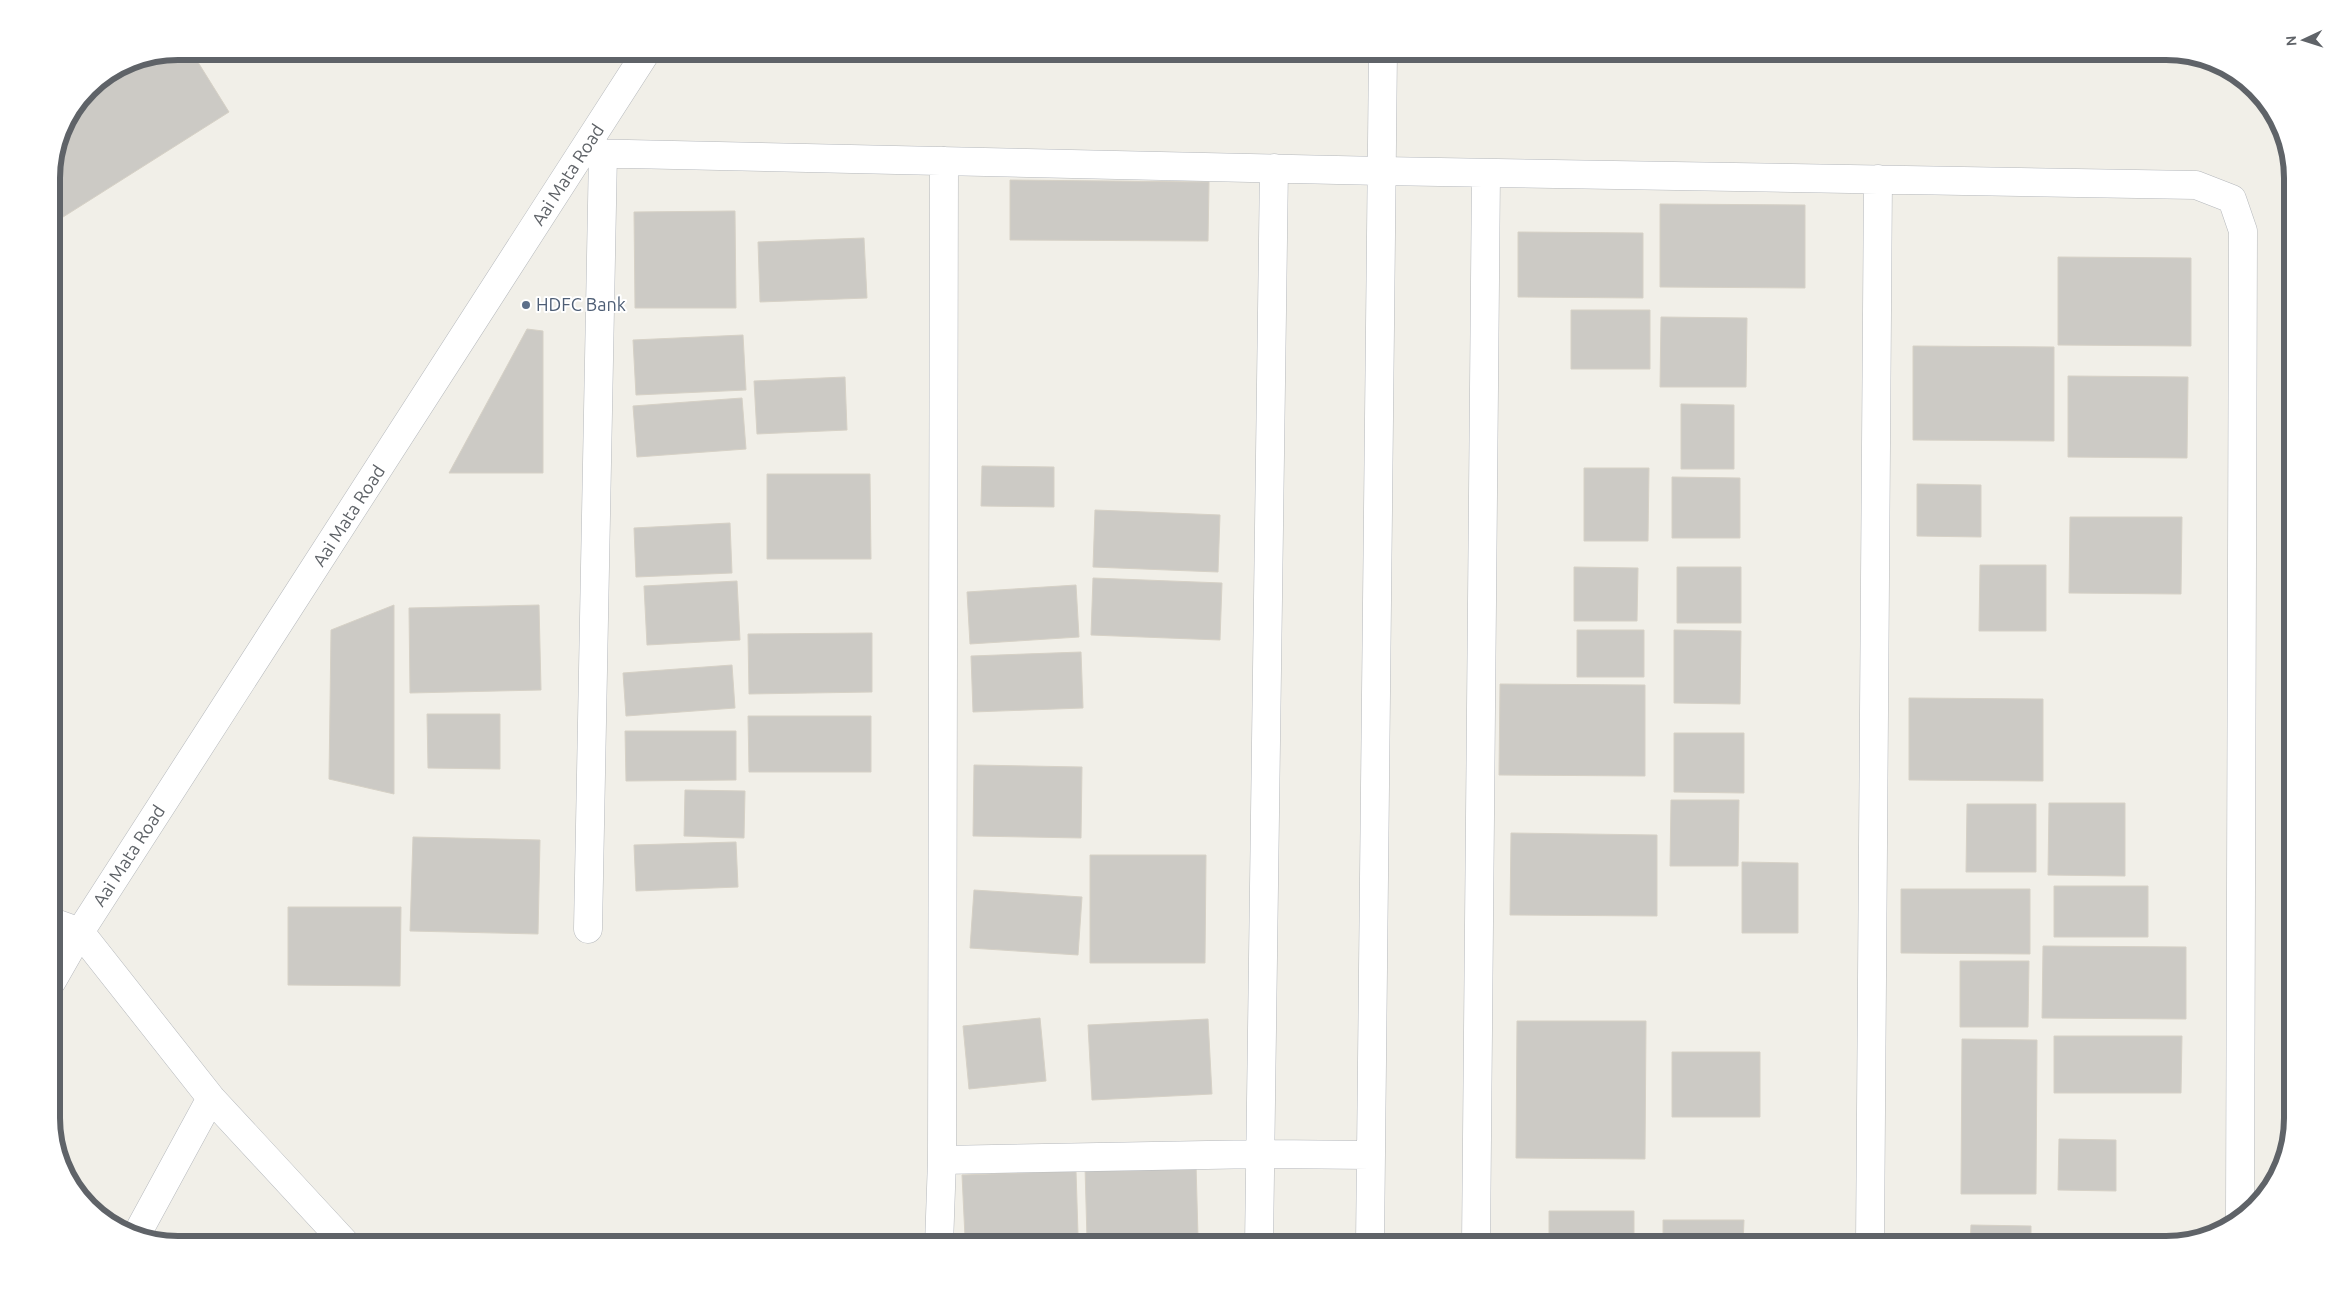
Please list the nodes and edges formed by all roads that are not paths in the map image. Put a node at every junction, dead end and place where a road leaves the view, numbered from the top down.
1 (642, 60) edge
2 (1383, 60) edge
3 (593, 153) junction
4 (944, 161) junction
5 (1274, 168) junction
6 (1382, 171) junction
7 (1486, 172) junction
8 (1878, 179) junction
9 (60, 925) edge
10 (588, 929) dead end
11 (80, 932) junction
12 (60, 966) edge
13 (211, 1098) junction
14 (1260, 1154) junction
15 (1370, 1155) junction
16 (942, 1160) junction
17 (2240, 1210) edge
18 (140, 1229) edge
19 (339, 1236) edge
20 (939, 1236) edge
21 (1259, 1236) edge
22 (1370, 1236) edge
23 (1476, 1236) edge
24 (1870, 1236) edge

1 - 3 street, Aai Mata Road
2 - 6 street
3 - 4 street
3 - 10 street
3 - 11 street, Aai Mata Road
4 - 5 street
4 - 16 street
5 - 6 street
5 - 14 street
6 - 7 street
6 - 15 street
7 - 8 street
7 - 23 street
8 - 17 street
8 - 24 street
9 - 11 street
11 - 12 street, Aai Mata Road
11 - 13 street
13 - 18 street
13 - 19 street
14 - 15 street
14 - 16 street
14 - 21 street
15 - 22 street
16 - 20 street

